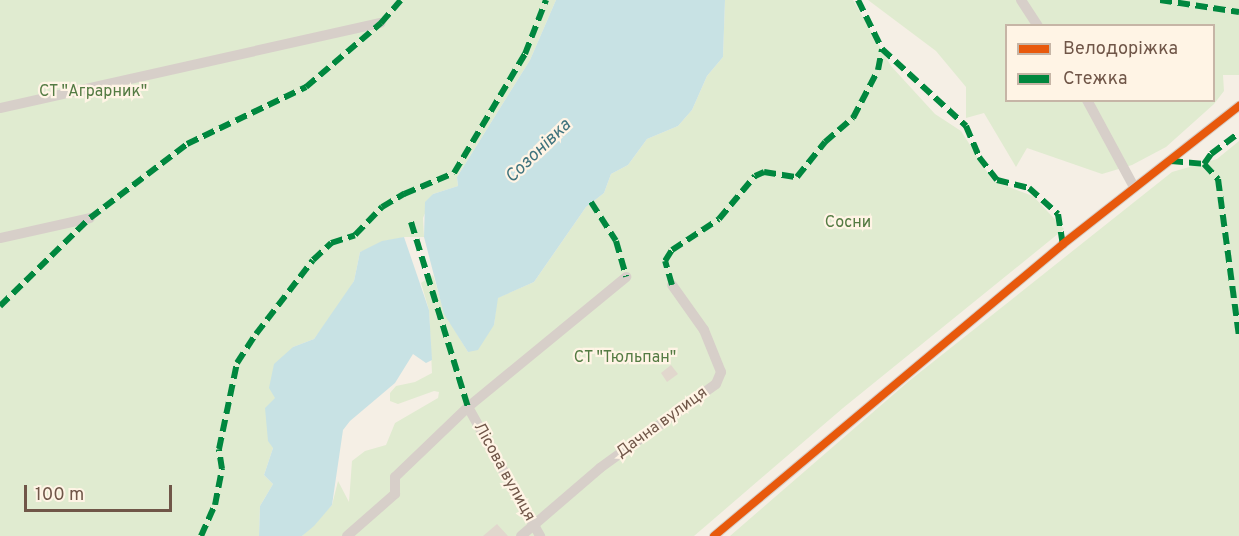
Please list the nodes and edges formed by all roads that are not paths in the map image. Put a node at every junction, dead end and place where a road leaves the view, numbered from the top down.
1 (1021, 0) edge
2 (381, 23) dead end
3 (1037, 24) edge
4 (1088, 102) edge
5 (1239, 106) edge
6 (0, 108) edge
7 (1134, 187) junction
8 (90, 218) dead end
9 (0, 238) edge
10 (626, 278) dead end
11 (672, 285) dead end
12 (468, 407) junction
13 (533, 525) junction
14 (347, 536) edge
15 (521, 536) edge
16 (540, 536) edge
17 (714, 536) edge

1 - 3 street
2 - 6 street
4 - 7 street
5 - 7 street
7 - 17 street
8 - 9 street
10 - 12 street
11 - 13 street, Дачна вулиця
12 - 13 street, Лісова вулиця
12 - 14 street
13 - 15 street, Дачна вулиця
13 - 16 street, Лісова вулиця

